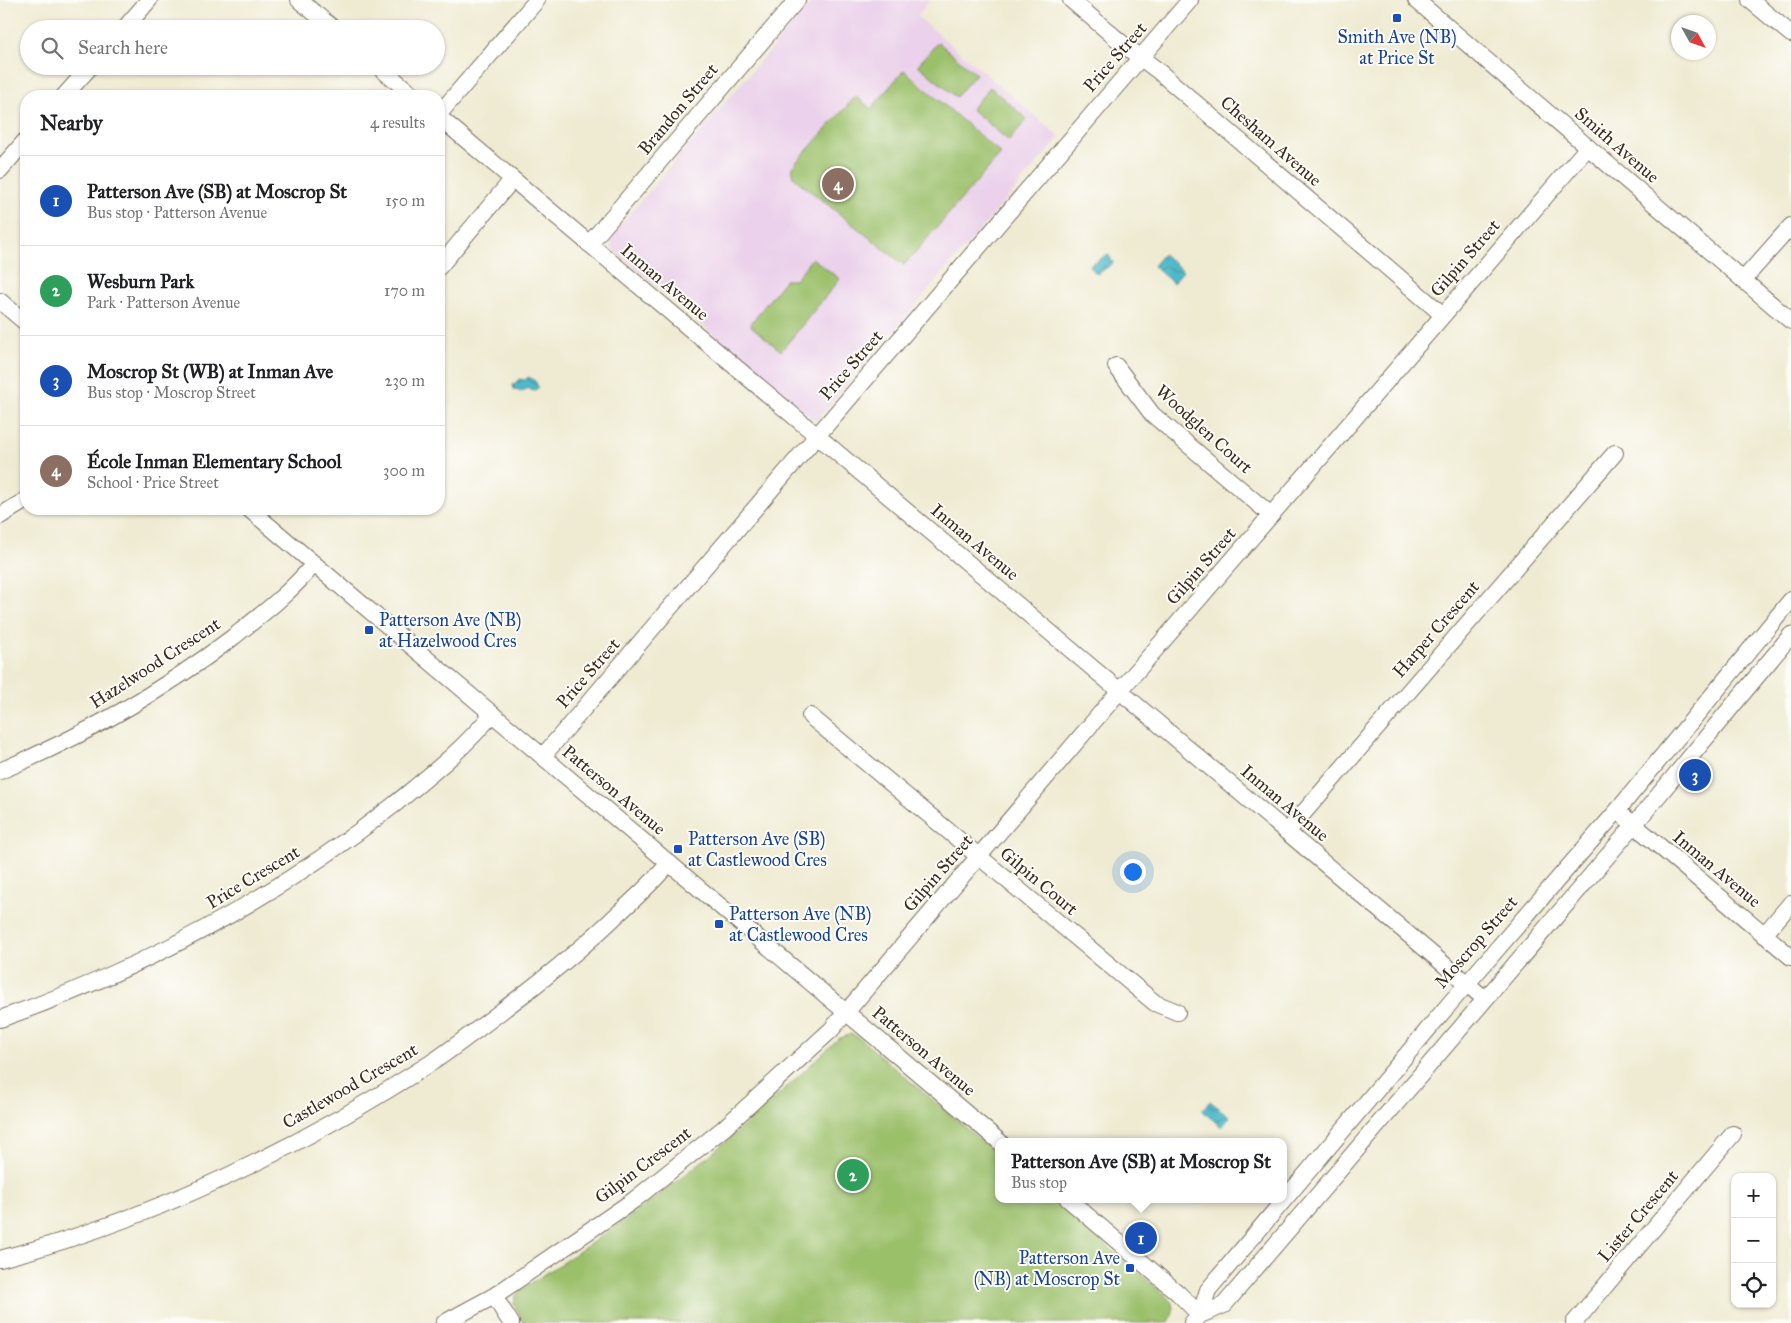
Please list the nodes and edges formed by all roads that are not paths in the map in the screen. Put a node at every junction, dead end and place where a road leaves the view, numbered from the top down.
1 (149, 0) edge
2 (299, 0) edge
3 (537, 0) edge
4 (797, 0) edge
5 (1071, 0) edge
6 (1190, 0) edge
7 (1416, 0) edge
8 (1750, 0) edge
9 (132, 20) edge
10 (323, 20) edge
11 (1791, 34) edge
12 (1140, 58) junction
13 (83, 75) edge
14 (389, 75) edge
15 (69, 90) edge
16 (407, 90) edge
17 (445, 109) edge
18 (445, 121) edge
19 (1588, 146) junction
20 (20, 147) edge
21 (0, 170) edge
22 (512, 180) junction
23 (1791, 226) edge
24 (589, 244) junction
25 (445, 260) edge
26 (1743, 280) junction
27 (0, 301) edge
28 (1442, 315) junction
29 (20, 318) edge
30 (1791, 322) edge
31 (1116, 366) dead end
32 (817, 436) junction
33 (1615, 452) dead end
34 (20, 504) edge
35 (256, 515) edge
36 (1271, 515) junction
37 (0, 516) edge
38 (314, 564) junction
39 (1791, 600) edge
40 (1791, 635) edge
41 (1120, 691) junction
42 (492, 714) junction
43 (810, 716) dead end
44 (543, 756) junction
45 (0, 771) edge
46 (1617, 811) junction
47 (1634, 825) junction
48 (1287, 832) junction
49 (979, 856) junction
50 (669, 863) junction
51 (1791, 903) edge
52 (1764, 935) junction
53 (1791, 957) edge
54 (1467, 983) junction
55 (1485, 998) junction
56 (1177, 1012) dead end
57 (847, 1013) junction
58 (0, 1018) edge
59 (1733, 1134) dead end
60 (995, 1138) edge
61 (1287, 1196) edge
62 (1073, 1203) edge
63 (1281, 1203) edge
64 (0, 1259) edge
65 (494, 1296) junction
66 (1196, 1319) edge
67 (444, 1323) edge
68 (511, 1323) edge
69 (1574, 1323) edge

1 - 9 street
2 - 10 street
3 - 17 street
4 - 24 street, Brandon Street
5 - 12 street, Chesham Avenue
6 - 12 street, Price Street
7 - 19 street, Smith Avenue
8 - 11 street
12 - 28 street, Chesham Avenue
12 - 32 street, Price Street
13 - 15 street
14 - 16 street
18 - 22 street, Inman Avenue
19 - 26 street, Smith Avenue
19 - 28 street, Gilpin Street
20 - 21 street
22 - 24 street, Inman Avenue
22 - 25 street
23 - 26 street
24 - 32 street, Inman Avenue
26 - 30 street, Smith Avenue
27 - 29 street
28 - 36 street, Gilpin Street
31 - 36 street, Woodglen Court
32 - 41 street, Inman Avenue
32 - 44 street, Price Street
33 - 48 street, Harper Crescent
34 - 37 street
35 - 38 street, Patterson Avenue
36 - 41 street, Gilpin Street
38 - 42 street, Patterson Avenue
38 - 45 street, Hazelwood Crescent
39 - 46 street, Moscrop Street
40 - 47 street
41 - 48 street, Inman Avenue
41 - 49 street, Gilpin Street
42 - 44 street, Patterson Avenue
42 - 58 street, Price Crescent
43 - 49 street, Gilpin Court
44 - 50 street, Patterson Avenue
46 - 47 street, Inman Avenue
46 - 54 street, Moscrop Street
47 - 52 street, Inman Avenue
47 - 55 street
48 - 54 street, Inman Avenue
49 - 56 street, Gilpin Court
49 - 57 street, Gilpin Street
50 - 57 street, Patterson Avenue
50 - 64 street, Castlewood Crescent
51 - 52 street
52 - 53 street, Inman Avenue
54 - 55 street, Inman Avenue
54 - 61 street, Moscrop Street
55 - 66 street
57 - 60 street, Patterson Avenue
57 - 65 street, Gilpin Crescent
59 - 69 street, Lister Crescent
62 - 66 street
63 - 66 street, Moscrop Street
65 - 67 street, Gilpin Crescent
65 - 68 street

